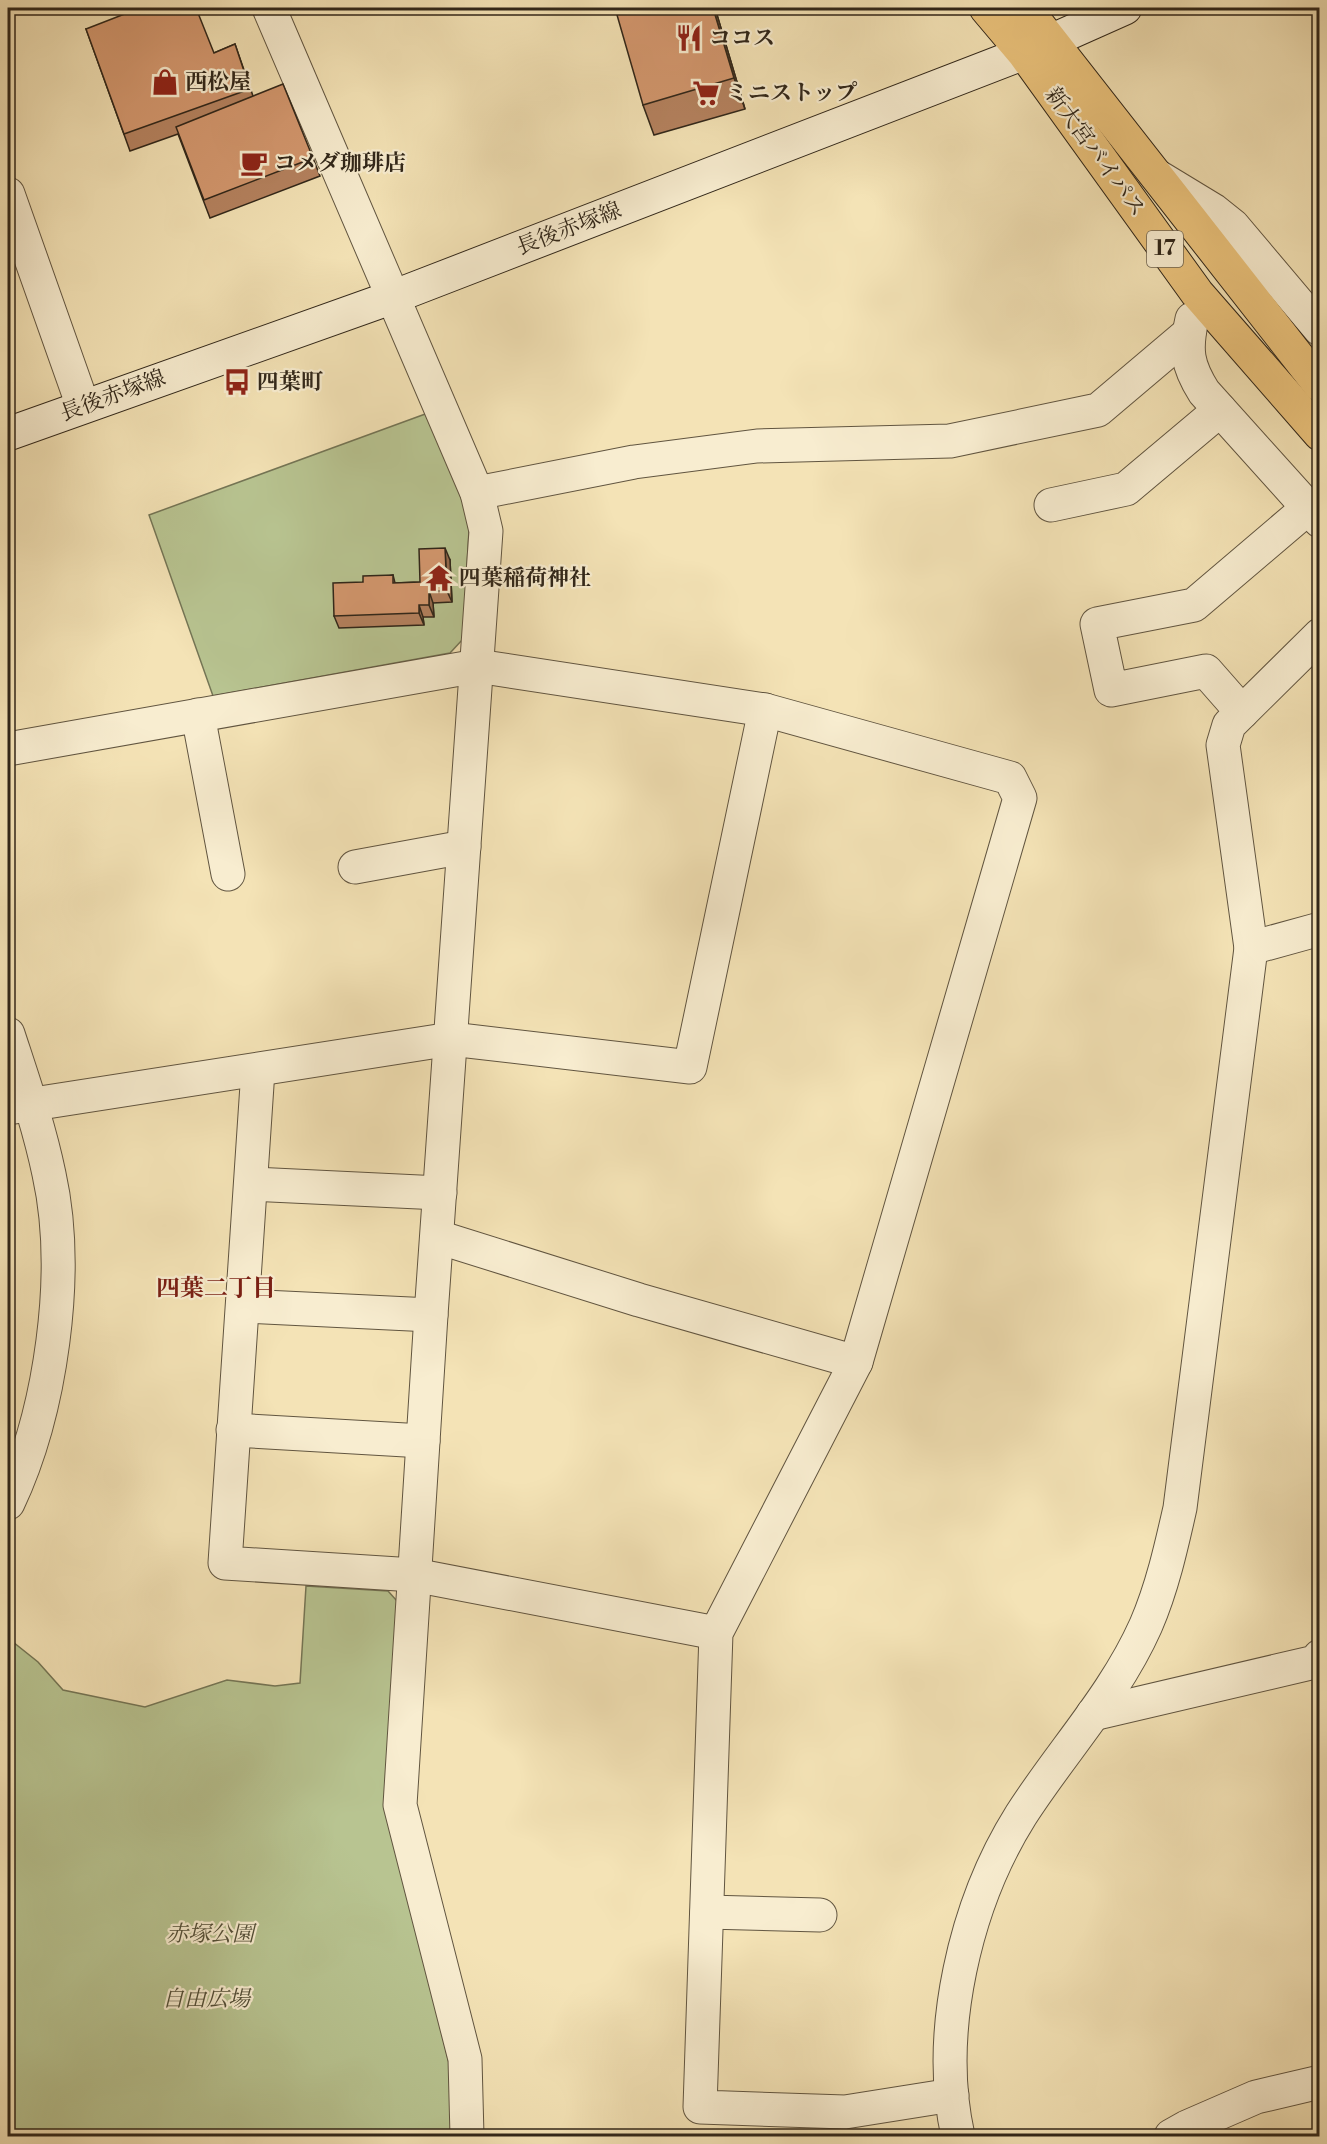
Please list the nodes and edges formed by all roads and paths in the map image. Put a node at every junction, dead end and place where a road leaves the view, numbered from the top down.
1 (269, 8) edge
2 (986, 8) edge
3 (1025, 8) edge
4 (1125, 8) edge
5 (1036, 47) junction
6 (1156, 175) junction
7 (8, 194) edge
8 (1197, 293) junction
9 (393, 297) junction
10 (1320, 329) edge
11 (1189, 333) junction
12 (1320, 385) edge
13 (83, 406) junction
14 (1220, 410) junction
15 (8, 434) edge
16 (1320, 434) edge
17 (477, 493) junction
18 (1051, 505) dead end
19 (1314, 514) edge
20 (1320, 635) edge
21 (477, 666) junction
22 (765, 710) junction
23 (1242, 712) junction
24 (198, 715) junction
25 (8, 749) edge
26 (464, 847) junction
27 (355, 867) dead end
28 (228, 874) dead end
29 (1320, 929) edge
30 (1251, 948) junction
31 (8, 1034) edge
32 (451, 1038) junction
33 (258, 1070) junction
34 (19, 1106) edge
35 (251, 1184) junction
36 (440, 1192) junction
37 (438, 1237) junction
38 (243, 1306) junction
39 (431, 1315) junction
40 (856, 1362) junction
41 (233, 1430) junction
42 (423, 1441) junction
43 (8, 1503) edge
44 (414, 1575) junction
45 (716, 1633) junction
46 (1318, 1662) edge
47 (1093, 1714) junction
48 (707, 1912) junction
49 (820, 1916) dead end
50 (1320, 2082) edge
51 (952, 2095) junction
52 (467, 2136) edge
53 (958, 2136) edge
54 (1171, 2136) edge

1 - 9 street
2 - 5 highway, 新大宮バイパス / 17
3 - 5 highway, 新大宮バイパス / 17
4 - 5 street, 長後赤塚線
5 - 6 highway, 新大宮バイパス / 17
5 - 8 highway, 新大宮バイパス / 17
5 - 9 street, 長後赤塚線
6 - 10 street, 17
6 - 12 highway, 新大宮バイパス / 17
7 - 13 street
8 - 11 street, 17
8 - 16 highway, 新大宮バイパス / 17
9 - 13 street, 長後赤塚線
9 - 17 street
11 - 14 street, 17
11 - 17 street
13 - 15 street, 長後赤塚線
14 - 18 street
14 - 19 street, 17
17 - 21 street
19 - 23 street
20 - 23 street
21 - 22 street
21 - 24 street
21 - 26 street
22 - 32 street
22 - 40 street
23 - 30 street
24 - 25 street
24 - 28 street
26 - 27 street
26 - 32 street
29 - 30 street
30 - 47 street
31 - 34 street
32 - 33 street
32 - 36 street
33 - 34 street
33 - 35 street
34 - 43 street
35 - 36 street
35 - 38 street
36 - 37 street
37 - 39 street
37 - 40 street
38 - 39 street
38 - 41 street
39 - 42 street
40 - 45 street
41 - 42 street
41 - 44 street
42 - 44 street
44 - 45 street
44 - 52 street
45 - 48 street
46 - 47 street
47 - 51 street
48 - 49 street
48 - 51 street
50 - 54 street
51 - 53 street

